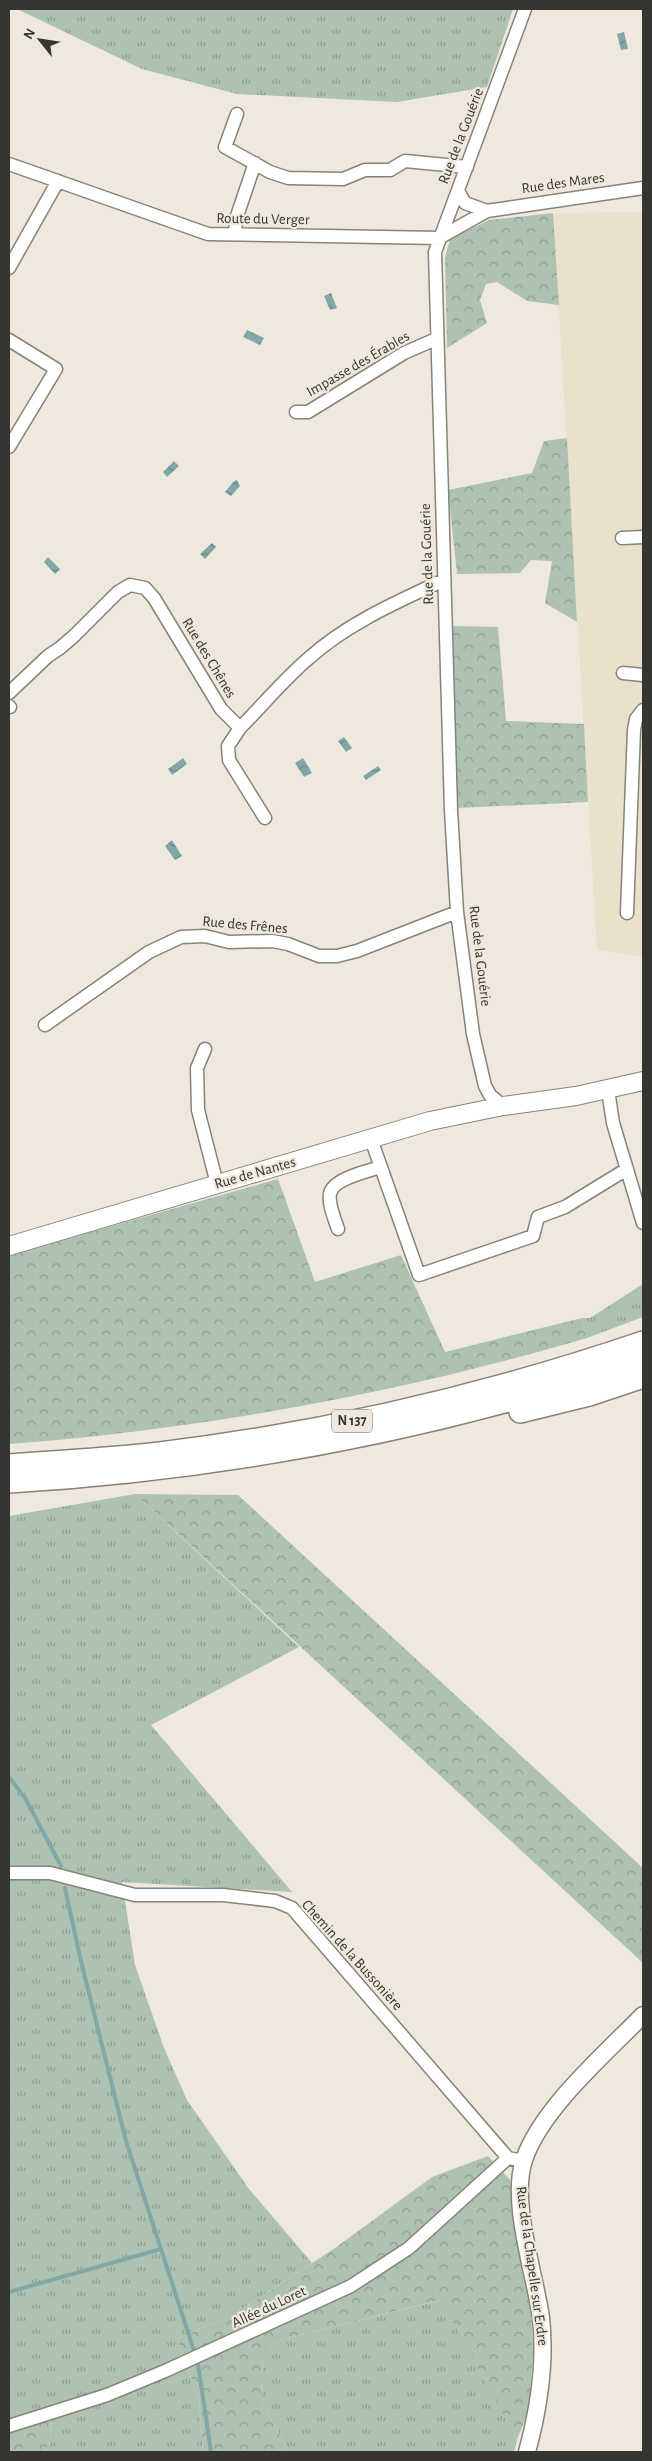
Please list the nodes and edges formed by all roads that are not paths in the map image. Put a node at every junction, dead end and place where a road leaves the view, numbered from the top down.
1 (525, 9) edge
2 (237, 114) dead end
3 (255, 163) junction
4 (9, 164) edge
5 (467, 167) junction
6 (58, 181) junction
7 (643, 188) edge
8 (458, 191) junction
9 (487, 210) junction
10 (235, 234) junction
11 (439, 238) junction
12 (9, 268) edge
13 (436, 339) junction
14 (9, 340) edge
15 (296, 412) dead end
16 (9, 446) edge
17 (643, 537) edge
18 (622, 538) dead end
19 (444, 580) junction
20 (624, 673) dead end
21 (643, 676) edge
22 (9, 693) edge
23 (643, 710) edge
24 (240, 728) junction
25 (265, 818) dead end
26 (458, 912) junction
27 (627, 912) dead end
28 (45, 1025) dead end
29 (205, 1048) dead end
30 (643, 1081) edge
31 (608, 1090) junction
32 (502, 1106) junction
33 (371, 1139) junction
34 (381, 1167) junction
35 (627, 1169) junction
36 (217, 1184) junction
37 (643, 1223) edge
38 (338, 1230) dead end
39 (9, 1246) edge
40 (643, 1331) edge
41 (643, 1342) edge
42 (643, 1360) edge
43 (560, 1368) junction
44 (643, 1377) edge
45 (440, 1420) junction
46 (9, 1465) edge
47 (9, 1482) edge
48 (9, 1873) edge
49 (643, 2015) edge
50 (516, 2160) junction
51 (9, 2426) edge
52 (527, 2452) edge

1 - 5 street, Rue de la Gouérie
2 - 3 street
3 - 5 street
3 - 10 street
4 - 6 street, Route du Verger
5 - 8 street, Rue de la Gouérie
6 - 10 street, Route du Verger
6 - 12 street
7 - 9 street, Rue des Mares
8 - 9 street
8 - 11 street, Rue de la Gouérie
9 - 11 street, Rue des Mares
10 - 11 street, Route du Verger
11 - 13 street, Rue de la Gouérie
13 - 15 street, Impasse des Érables
13 - 19 street, Rue de la Gouérie
14 - 16 street
17 - 18 street
19 - 24 street
19 - 26 street, Rue de la Gouérie
20 - 21 street
22 - 24 street, Rue des Chênes
23 - 27 street
24 - 25 street
26 - 28 street, Rue des Frênes
26 - 32 street, Rue de la Gouérie
29 - 36 street
30 - 31 main road, Rue de Nantes
31 - 32 main road, Rue de Nantes
31 - 35 street
32 - 33 main road, Rue de Nantes
33 - 34 street
33 - 36 main road, Rue de Nantes
34 - 35 street
34 - 38 street
35 - 37 street
36 - 39 main road, Rue de Nantes
40 - 43 highway
41 - 43 highway, N 137
42 - 45 highway, N 137
43 - 46 highway, N 137
44 - 45 highway
45 - 47 highway, N 137
48 - 50 street, Chemin de la Bussonière
49 - 50 street, Rue de la Chapelle sur Erdre
50 - 51 street, Allée du Loret
50 - 52 street, Rue de la Chapelle sur Erdre

